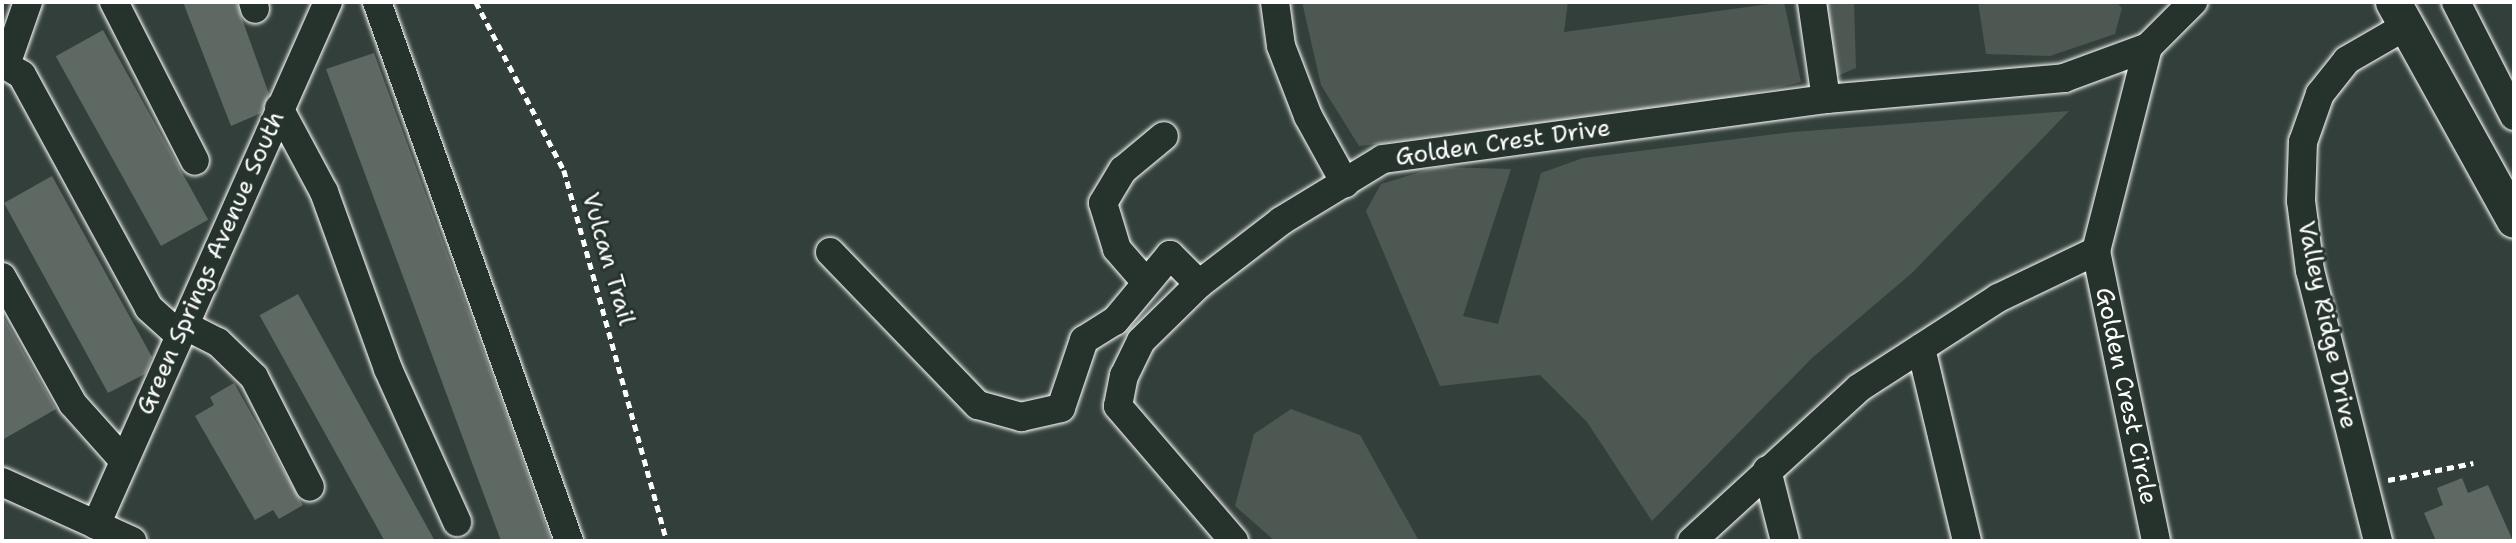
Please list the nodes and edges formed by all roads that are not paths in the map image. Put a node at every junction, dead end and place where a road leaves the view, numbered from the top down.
1 (28, 2) edge
2 (114, 2) edge
3 (328, 2) edge
4 (377, 2) edge
5 (1275, 2) edge
6 (1812, 2) edge
7 (2193, 2) edge
8 (2456, 2) edge
9 (2399, 14) edge
10 (2148, 47) junction
11 (4, 64) edge
12 (1826, 99) junction
13 (279, 107) junction
14 (2514, 116) edge
15 (1164, 136) dead end
16 (195, 161) dead end
17 (1345, 183) junction
18 (2514, 220) edge
19 (2096, 251) junction
20 (830, 252) dead end
21 (2, 277) edge
22 (1144, 279) junction
23 (1199, 284) junction
24 (181, 330) junction
25 (1921, 348) junction
26 (124, 461) junction
27 (1767, 470) junction
28 (2, 482) edge
29 (310, 486) dead end
30 (457, 522) dead end
31 (96, 525) junction
32 (132, 541) edge
33 (569, 541) edge
34 (1234, 541) edge
35 (1692, 541) edge
36 (1785, 541) edge
37 (1967, 541) edge
38 (2157, 541) edge
39 (2378, 541) edge

1 - 11 street
2 - 16 street
3 - 13 street, Green Springs Avenue South
4 - 33 street
5 - 17 street
6 - 12 street
7 - 10 street, Golden Crest Drive
8 - 14 street
9 - 18 main road
9 - 39 street, Valley Ridge Drive
10 - 12 street, Golden Crest Drive
10 - 19 street, Golden Crest Circle
11 - 24 street
12 - 17 street, Golden Crest Drive
13 - 24 street, Green Springs Avenue South
13 - 30 street
15 - 22 street
17 - 23 street, Golden Crest Drive
19 - 25 street, Golden Crest Circle
19 - 38 street, Golden Crest Circle
20 - 22 street
21 - 26 street
22 - 23 street
23 - 34 street, Golden Crest Drive
24 - 26 street, Green Springs Avenue South
24 - 29 street
25 - 27 street, Golden Crest Circle
25 - 37 street
26 - 31 street, Green Springs Avenue South
27 - 35 street, Golden Crest Circle
27 - 36 street
28 - 31 street
31 - 32 street

